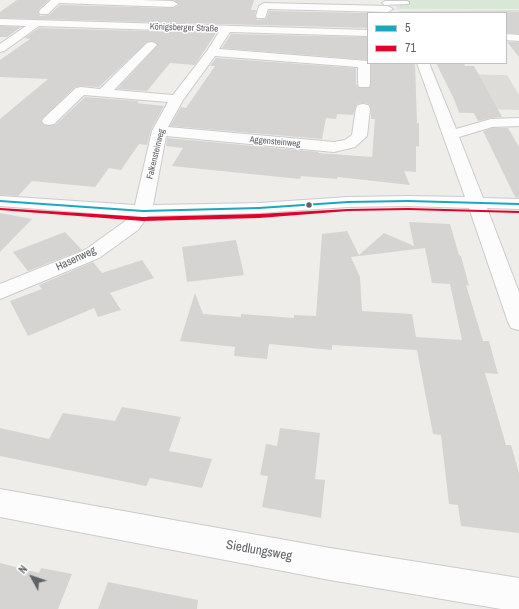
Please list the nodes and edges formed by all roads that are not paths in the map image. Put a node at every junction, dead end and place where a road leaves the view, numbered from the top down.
1 (70, 0) edge
2 (174, 2) edge
3 (278, 3) edge
4 (407, 3) dead end
5 (386, 6) edge
6 (44, 12) dead end
7 (165, 14) dead end
8 (261, 16) dead end
9 (0, 22) edge
10 (37, 23) junction
11 (226, 29) junction
12 (367, 33) edge
13 (507, 37) edge
14 (519, 38) edge
15 (151, 45) dead end
16 (0, 49) edge
17 (212, 52) junction
18 (423, 64) edge
19 (364, 84) dead end
20 (103, 93) junction
21 (177, 99) junction
22 (363, 108) dead end
23 (49, 121) dead end
24 (519, 122) edge
25 (159, 131) junction
26 (451, 135) junction
27 (0, 200) edge
28 (476, 202) junction
29 (519, 204) edge
30 (143, 211) junction
31 (0, 292) edge
32 (519, 322) edge
33 (0, 503) edge
34 (519, 595) edge

1 - 2 street
1 - 6 street
2 - 7 street
3 - 5 street
3 - 8 street
4 - 5 lane
9 - 10 street, Königsberger Straße
10 - 11 street, Königsberger Straße
10 - 16 street
11 - 12 street, Königsberger Straße
11 - 17 street, Falkensteinweg
13 - 14 street
15 - 20 street
17 - 19 street
17 - 21 street, Falkensteinweg
18 - 26 street
20 - 21 street
20 - 23 street
21 - 25 street, Falkensteinweg
22 - 25 street, Aggensteinweg
24 - 26 street
25 - 30 street, Falkensteinweg
26 - 28 street
27 - 30 street
28 - 29 street
28 - 30 street
28 - 32 street
30 - 31 street, Hasenweg
33 - 34 street, Siedlungsweg

